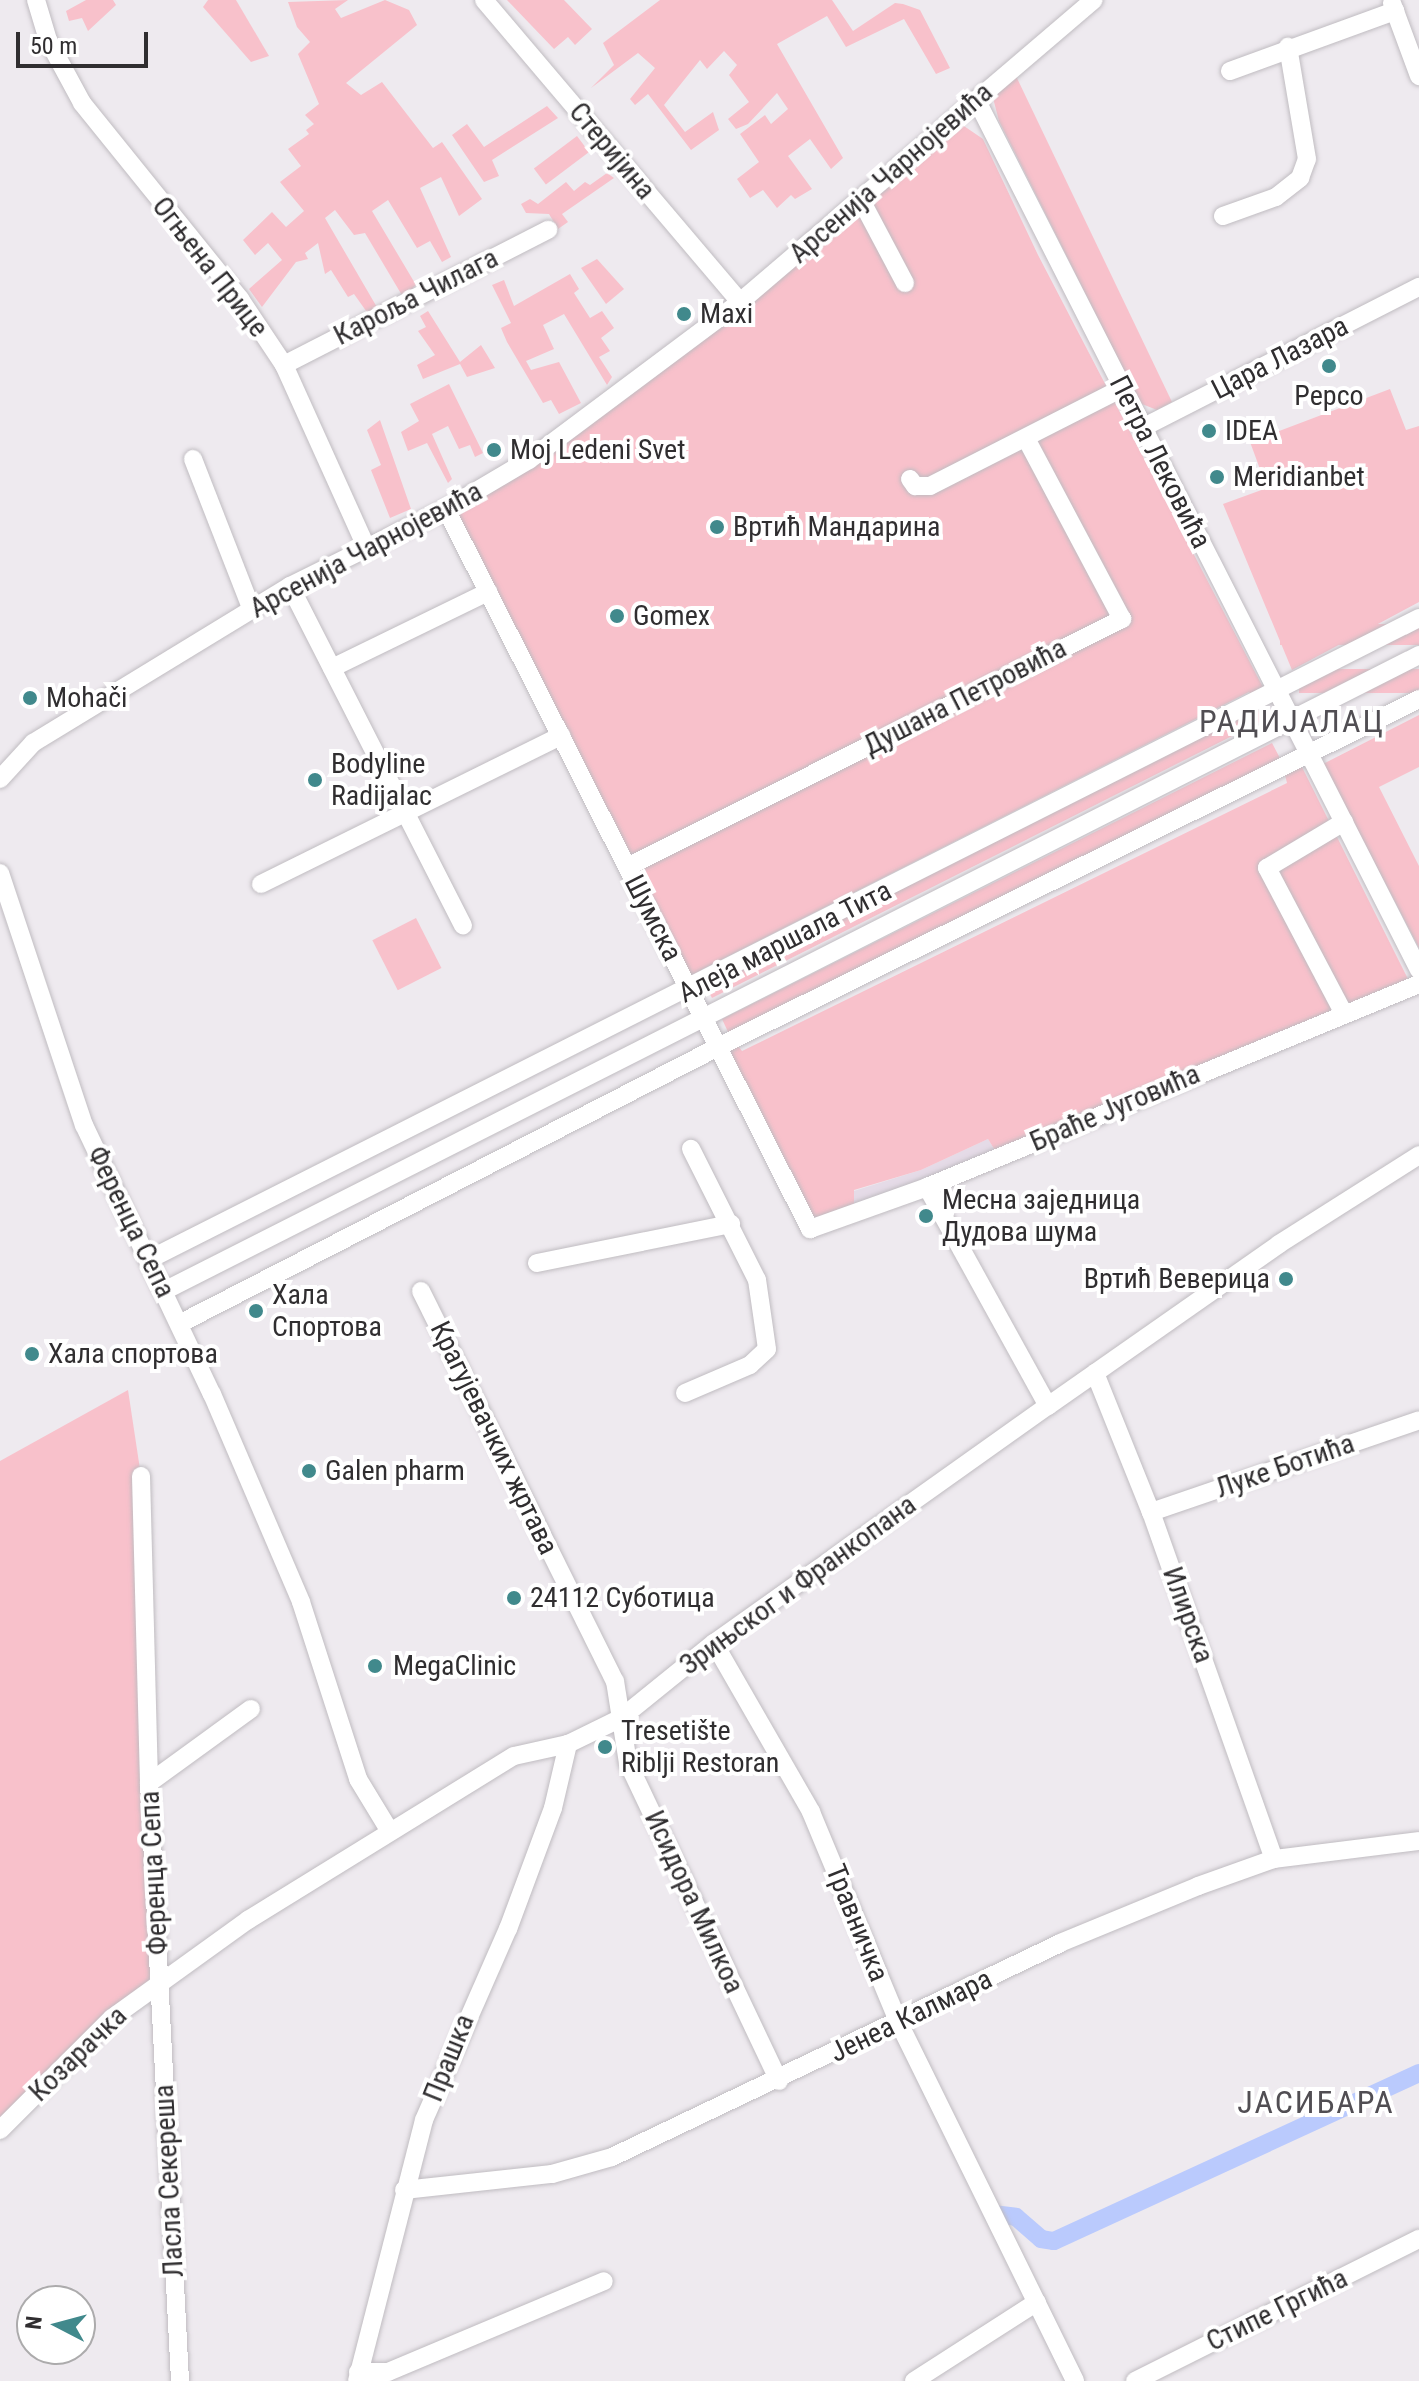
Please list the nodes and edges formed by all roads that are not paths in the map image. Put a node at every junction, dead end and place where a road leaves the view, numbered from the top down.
1 (36, 0) edge
2 (484, 0) edge
3 (1093, 0) edge
4 (1393, 6) edge
5 (1288, 47) junction
6 (1230, 71) dead end
7 (1419, 76) edge
8 (977, 101) junction
9 (861, 200) junction
10 (1223, 216) dead end
11 (548, 230) dead end
12 (905, 283) dead end
13 (1419, 287) edge
14 (740, 302) junction
15 (284, 365) junction
16 (1122, 388) junction
17 (1142, 428) junction
18 (1027, 440) junction
19 (193, 459) dead end
20 (910, 479) dead end
21 (446, 509) junction
22 (366, 547) junction
23 (290, 586) junction
24 (488, 592) junction
25 (252, 610) junction
26 (1419, 618) edge
27 (1419, 655) edge
28 (332, 668) junction
29 (1278, 692) junction
30 (1419, 699) edge
31 (1292, 721) junction
32 (561, 736) junction
33 (1310, 756) junction
34 (0, 779) edge
35 (406, 813) junction
36 (1344, 822) junction
37 (627, 867) junction
38 (0, 873) edge
39 (261, 884) dead end
40 (463, 925) dead end
41 (1419, 970) edge
42 (1419, 984) edge
43 (689, 990) junction
44 (1343, 1012) junction
45 (700, 1016) junction
46 (716, 1048) junction
47 (691, 1149) dead end
48 (1419, 1155) edge
49 (927, 1187) junction
50 (731, 1224) junction
51 (810, 1229) joint
52 (148, 1260) junction
53 (537, 1263) dead end
54 (164, 1291) junction
55 (421, 1291) dead end
56 (181, 1323) junction
57 (1095, 1373) junction
58 (685, 1393) dead end
59 (1048, 1406) junction
60 (1419, 1420) edge
61 (141, 1476) dead end
62 (1151, 1512) junction
63 (714, 1643) junction
64 (251, 1709) dead end
65 (621, 1718) junction
66 (568, 1744) junction
67 (149, 1783) junction
68 (389, 1830) junction
69 (1419, 1841) edge
70 (1274, 1859) junction
71 (159, 1981) junction
72 (898, 2021) junction
73 (779, 2081) junction
74 (0, 2130) edge
75 (404, 2190) junction
76 (1419, 2239) edge
77 (604, 2281) dead end
78 (1037, 2302) junction
79 (358, 2376) edge
80 (180, 2381) edge
81 (914, 2381) edge
82 (1075, 2381) edge
83 (1135, 2381) edge

1 - 15 street, Огњена Прице
2 - 14 street, Стеријина
3 - 8 street, Арсенија Чарнојевића
4 - 5 street
4 - 7 street
5 - 6 street
5 - 10 street
8 - 9 street, Арсенија Чарнојевића
8 - 16 street, Петра Лековића
9 - 12 street
9 - 14 street, Арсенија Чарнојевића
11 - 15 street, Кароља Чилага
13 - 17 street, Цара Лазара
14 - 21 street, Арсенија Чарнојевића
15 - 22 street, Огњена Прице
16 - 17 street, Петра Лековића
16 - 18 street
17 - 29 street, Петра Лековића
18 - 20 street
18 - 37 street, Душана Петровића
19 - 25 street
21 - 22 street, Арсенија Чарнојевића
21 - 24 street, Шумска
22 - 23 street, Арсенија Чарнојевића
23 - 25 street, Арсенија Чарнојевића
23 - 28 street
24 - 28 street
24 - 32 street, Шумска
25 - 34 street, Арсенија Чарнојевића
26 - 29 street, Алеја маршала Тита
27 - 31 street, Алеја маршала Тита
28 - 35 street
29 - 31 street, Петра Лековића
29 - 43 street, Алеја маршала Тита
30 - 33 street
31 - 33 street, Петра Лековића
31 - 45 street, Алеја маршала Тита
32 - 35 street
32 - 37 street, Шумска
33 - 36 street, Петра Лековића
33 - 46 street
35 - 39 street
35 - 40 street
36 - 41 street, Петра Лековића
36 - 44 street
37 - 43 street, Шумска
38 - 52 street, Ференца Сепа
42 - 44 street, Браће Југовића
43 - 45 street, Шумска
43 - 52 street, Алеја маршала Тита
44 - 49 street, Браће Југовића
45 - 46 street, Шумска
45 - 54 street, Алеја маршала Тита
46 - 51 street, Шумска
46 - 56 street
47 - 50 street
48 - 57 street, Зрињског и Франкопана
49 - 51 street, Браће Југовића
49 - 59 street
50 - 53 street
50 - 58 street
52 - 54 street, Ференца Сепа
54 - 56 street, Ференца Сепа
55 - 65 street, Крагујевачких жртава
56 - 68 street, Ференца Сепа
57 - 59 street, Зрињског и Франкопана
57 - 62 street, Илирска
59 - 63 street, Зрињског и Франкопана
60 - 62 street, Луке Ботића
61 - 67 street, Ференца Сепа
62 - 70 street, Илирска
63 - 65 street, Зрињског и Франкопана
63 - 72 street, Травничка
64 - 67 street
65 - 66 street, Зрињског и Франкопана
65 - 73 street, Исидора Милкоа
66 - 68 street, Зрињског и Франкопана
66 - 75 street, Прашка
67 - 71 street, Ференца Сепа
68 - 71 street, Зрињског и Франкопана
69 - 70 street, Јенеа Калмара
70 - 72 street, Јенеа Калмара
71 - 74 street, Козарачка
71 - 80 street, Ласла Секереша
72 - 73 street, Јенеа Калмара
72 - 78 street, Травничка
73 - 75 street, Јенеа Калмара
75 - 79 street, Прашка
76 - 83 street, Стипе Гргића
77 - 79 street
78 - 81 street
78 - 82 street, Травничка

